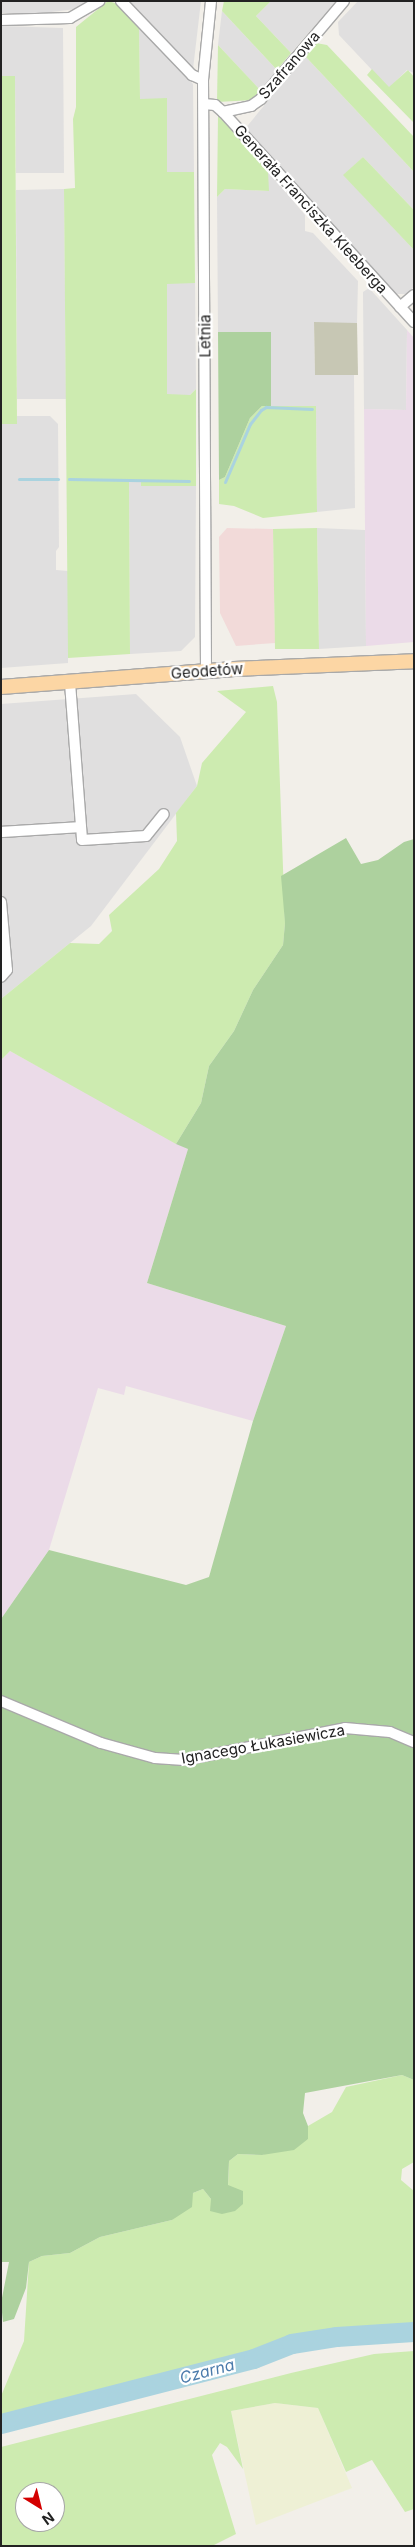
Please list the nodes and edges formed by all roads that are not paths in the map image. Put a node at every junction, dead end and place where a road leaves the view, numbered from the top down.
1 (99, 1) edge
2 (122, 1) edge
3 (211, 1) edge
4 (344, 1) edge
5 (1, 20) edge
6 (203, 80) junction
7 (204, 104) junction
8 (223, 112) junction
9 (414, 295) edge
10 (400, 307) junction
11 (414, 322) edge
12 (414, 661) edge
13 (206, 671) junction
14 (70, 683) junction
15 (1, 687) edge
16 (164, 814) dead end
17 (81, 827) junction
18 (1, 832) edge
19 (1, 902) edge
20 (2, 977) edge
21 (1, 1701) edge
22 (414, 1742) edge

1 - 5 street
2 - 6 street
3 - 6 street, Letnia
4 - 8 street, Szafranowa
6 - 7 street, Letnia
7 - 8 street, Generała Franciszka Kleeberga
7 - 13 street, Letnia
8 - 10 street, Generała Franciszka Kleeberga
9 - 10 street
10 - 11 street, Generała Franciszka Kleeberga
12 - 13 main road, Geodetów
13 - 14 main road, Geodetów
14 - 15 main road, Geodetów
14 - 17 street
16 - 17 street
17 - 18 street
19 - 20 street
21 - 22 street, Ignacego Łukasiewicza

